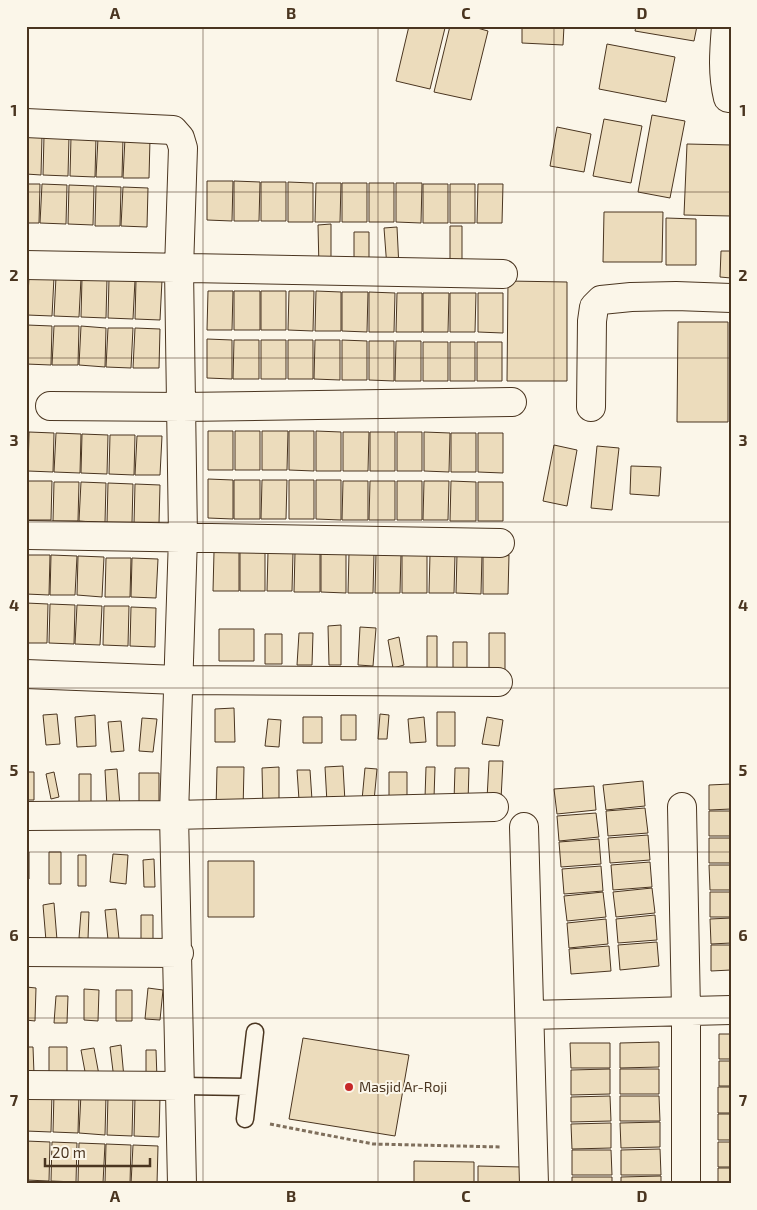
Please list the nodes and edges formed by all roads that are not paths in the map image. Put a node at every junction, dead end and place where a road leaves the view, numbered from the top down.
1 (726, 26) edge
2 (730, 100) edge
3 (26, 123) edge
4 (26, 265) edge
5 (179, 269) junction
6 (503, 274) dead end
7 (731, 298) edge
8 (512, 402) dead end
9 (50, 406) dead end
10 (182, 407) junction
11 (591, 407) dead end
12 (28, 536) dead end
13 (183, 537) junction
14 (500, 543) dead end
15 (26, 674) edge
16 (178, 680) junction
17 (498, 682) dead end
18 (494, 807) dead end
19 (682, 807) dead end
20 (174, 815) junction
21 (26, 816) edge
22 (524, 827) dead end
23 (26, 952) edge
24 (178, 953) junction
25 (731, 1010) edge
26 (686, 1011) junction
27 (530, 1015) junction
28 (255, 1032) dead end
29 (26, 1085) edge
30 (182, 1086) junction
31 (248, 1087) junction
32 (245, 1120) road end
33 (182, 1184) edge
34 (534, 1184) edge
35 (686, 1184) edge

1 - 2 street
3 - 5 street
4 - 5 street
5 - 6 street
5 - 10 street
7 - 11 street
8 - 10 street
9 - 10 street
10 - 13 street
12 - 13 street
13 - 14 street
13 - 16 street
15 - 16 street
16 - 17 street
16 - 20 street
18 - 20 street
19 - 26 street
20 - 21 street
20 - 24 street
22 - 27 street
23 - 24 street
24 - 30 street
25 - 26 street
26 - 27 street
26 - 35 street
27 - 34 street
28 - 31 lane
29 - 30 street
30 - 31 lane
30 - 33 street
31 - 32 lane

